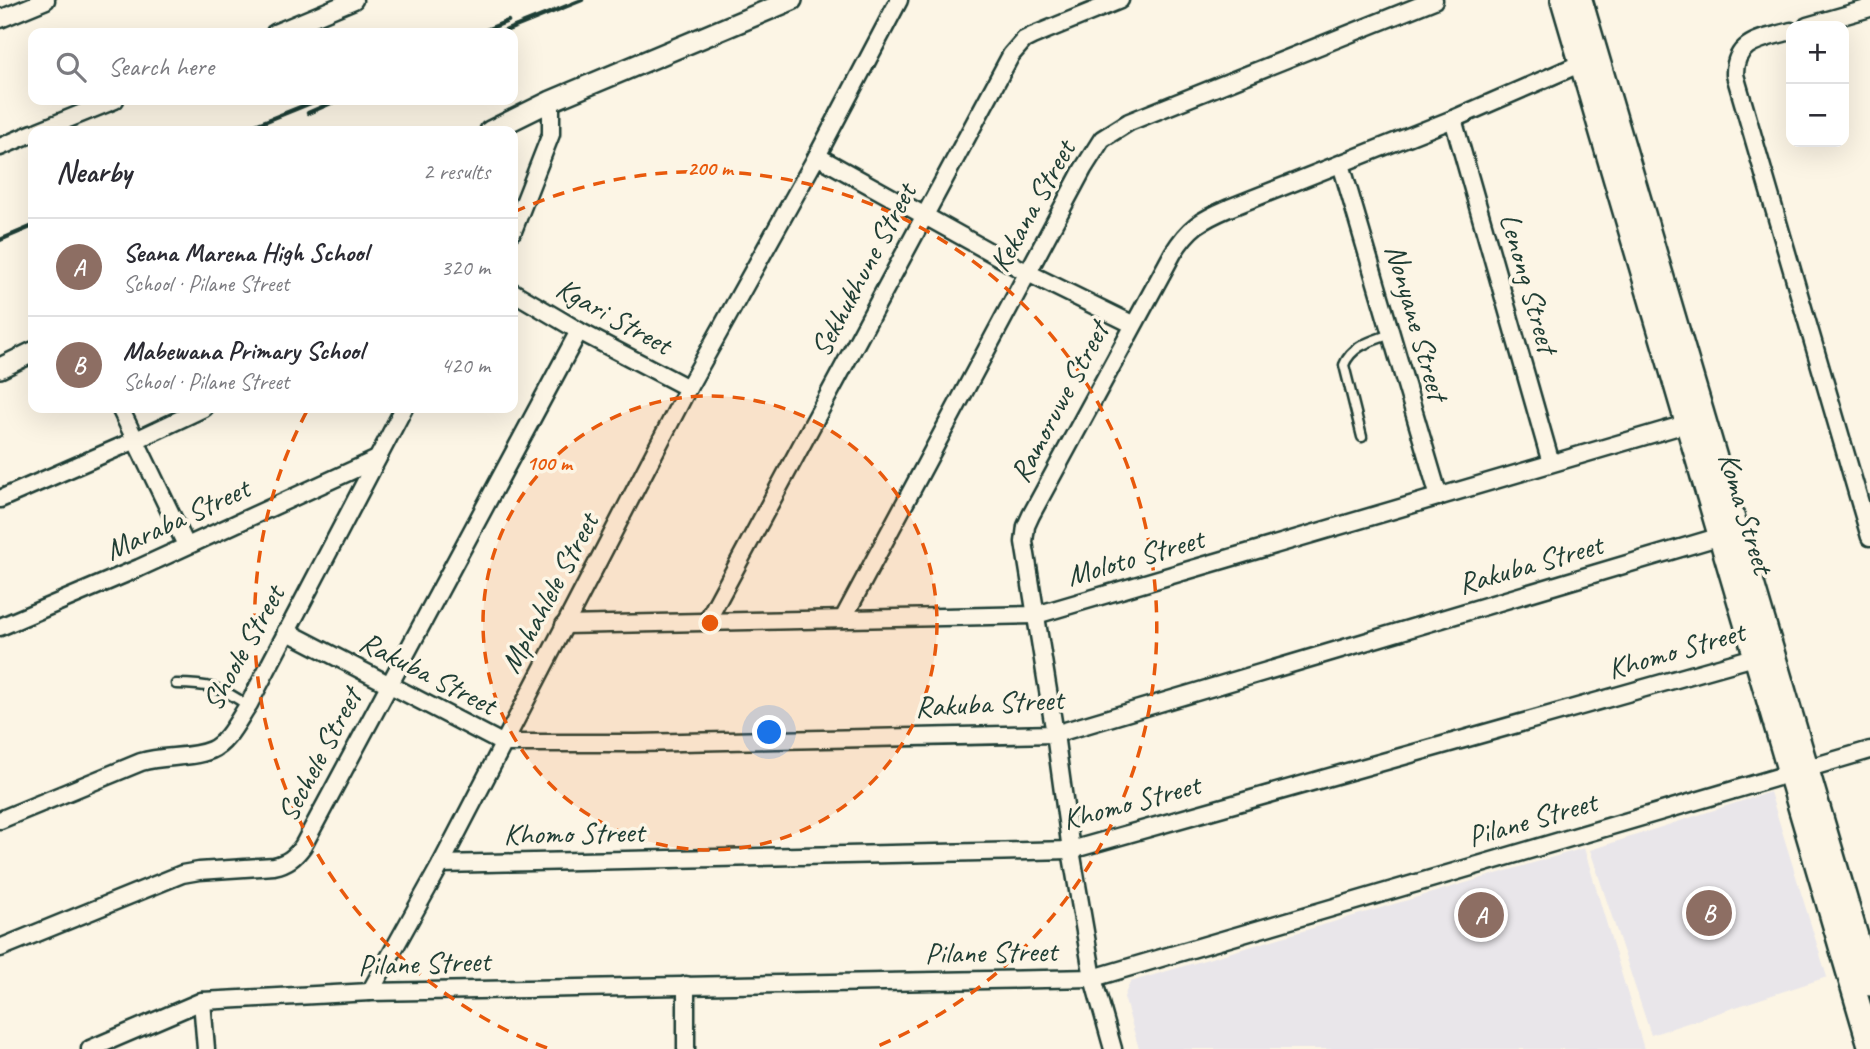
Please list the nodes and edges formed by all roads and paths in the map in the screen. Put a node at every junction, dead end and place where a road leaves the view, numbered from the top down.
1 (46, 0) edge
2 (354, 0) edge
3 (792, 0) edge
4 (899, 0) edge
5 (1119, 0) edge
6 (1434, 0) edge
7 (1563, 0) edge
8 (1580, 0) edge
9 (1870, 8) edge
10 (0, 19) edge
11 (1824, 21) edge
12 (287, 28) edge
13 (1786, 32) edge
14 (1589, 60) junction
15 (551, 101) junction
16 (102, 105) edge
17 (1453, 118) junction
18 (50, 126) edge
19 (500, 126) edge
20 (28, 135) edge
21 (0, 147) edge
22 (817, 156) junction
23 (1341, 164) junction
24 (925, 214) junction
25 (518, 218) edge
26 (1027, 272) junction
27 (518, 295) edge
28 (1132, 324) junction
29 (579, 331) junction
30 (1391, 334) junction
31 (28, 354) edge
32 (0, 368) edge
33 (688, 388) junction
34 (122, 413) edge
35 (193, 413) edge
36 (401, 413) edge
37 (1695, 421) junction
38 (1362, 437) dead end
39 (136, 440) junction
40 (377, 459) junction
41 (1551, 463) junction
42 (1439, 497) junction
43 (0, 499) edge
44 (1729, 534) junction
45 (1870, 537) edge
46 (186, 545) junction
47 (1036, 615) junction
48 (843, 619) junction
49 (706, 621) junction
50 (564, 625) junction
51 (0, 627) edge
52 (286, 631) junction
53 (1764, 654) junction
54 (176, 684) dead end
55 (388, 684) junction
56 (248, 706) junction
57 (1055, 734) junction
58 (502, 743) junction
59 (1870, 750) edge
60 (1798, 771) junction
61 (0, 820) edge
62 (1071, 850) junction
63 (441, 864) junction
64 (0, 948) edge
65 (1093, 978) junction
66 (1870, 984) edge
67 (686, 985) junction
68 (370, 992) junction
69 (202, 1002) junction
70 (1867, 1019) edge
71 (1870, 1045) edge
72 (90, 1049) edge
73 (206, 1049) edge
74 (686, 1049) edge
75 (1112, 1049) edge

1 - 10 street
2 - 12 street
3 - 15 street
4 - 22 street, Mphahlele Street
5 - 24 street, Sekhukhune Street
6 - 26 street, Kekana Street
7 - 14 main road, Koma Street
8 - 14 main road, Koma Street
9 - 11 street
13 - 45 street
14 - 17 street, Ramoruwe Street
14 - 37 main road, Koma Street
15 - 19 street
15 - 25 street
16 - 18 street
17 - 23 street, Ramoruwe Street
17 - 41 street, Lenong Street
20 - 21 street
22 - 24 street
22 - 33 street, Mphahlele Street
23 - 28 street, Ramoruwe Street
23 - 30 street, Nonyane Street
24 - 26 street
24 - 49 street, Sekhukhune Street
26 - 28 street
26 - 48 street, Kekana Street
27 - 29 street, Kgari Street
28 - 47 street, Ramoruwe Street
29 - 33 street, Kgari Street
29 - 55 street, Sechele Street
30 - 38 lane
30 - 42 street, Nonyane Street
31 - 32 street
33 - 50 street, Mphahlele Street
34 - 39 street
35 - 39 street
36 - 40 street, Shoole Street
37 - 41 street, Moloto Street
37 - 44 main road, Koma Street
39 - 43 street
39 - 46 street
40 - 46 street, Maraba Street
40 - 52 street, Shoole Street
41 - 42 street, Moloto Street
42 - 47 street, Moloto Street
44 - 53 main road, Koma Street
44 - 57 street, Rakuba Street
46 - 51 street, Maraba Street
47 - 48 street, Moloto Street
47 - 57 street, Ramoruwe Street
48 - 49 street, Moloto Street
49 - 50 street, Moloto Street
50 - 58 street, Mphahlele Street
52 - 55 street, Rakuba Street
52 - 56 street, Shoole Street
53 - 60 main road, Koma Street
53 - 62 street, Khomo Street
54 - 56 lane
55 - 58 street, Rakuba Street
55 - 64 street, Sechele Street
56 - 61 street, Shoole Street
57 - 58 street, Rakuba Street
57 - 62 street, Ramoruwe Street
58 - 63 street, Mphahlele Street
59 - 60 street, Pilane Street
60 - 65 street, Pilane Street
60 - 66 main road, Koma Street
60 - 70 main road, Koma Street
62 - 63 street, Khomo Street
62 - 65 street, Ramoruwe Street
63 - 68 street, Mphahlele Street
65 - 67 street, Pilane Street
65 - 75 street, Ramoruwe Street
67 - 68 street, Pilane Street
67 - 74 street
68 - 69 street, Pilane Street
69 - 72 street, Pilane Street
69 - 73 street
70 - 71 main road, Koma Street

